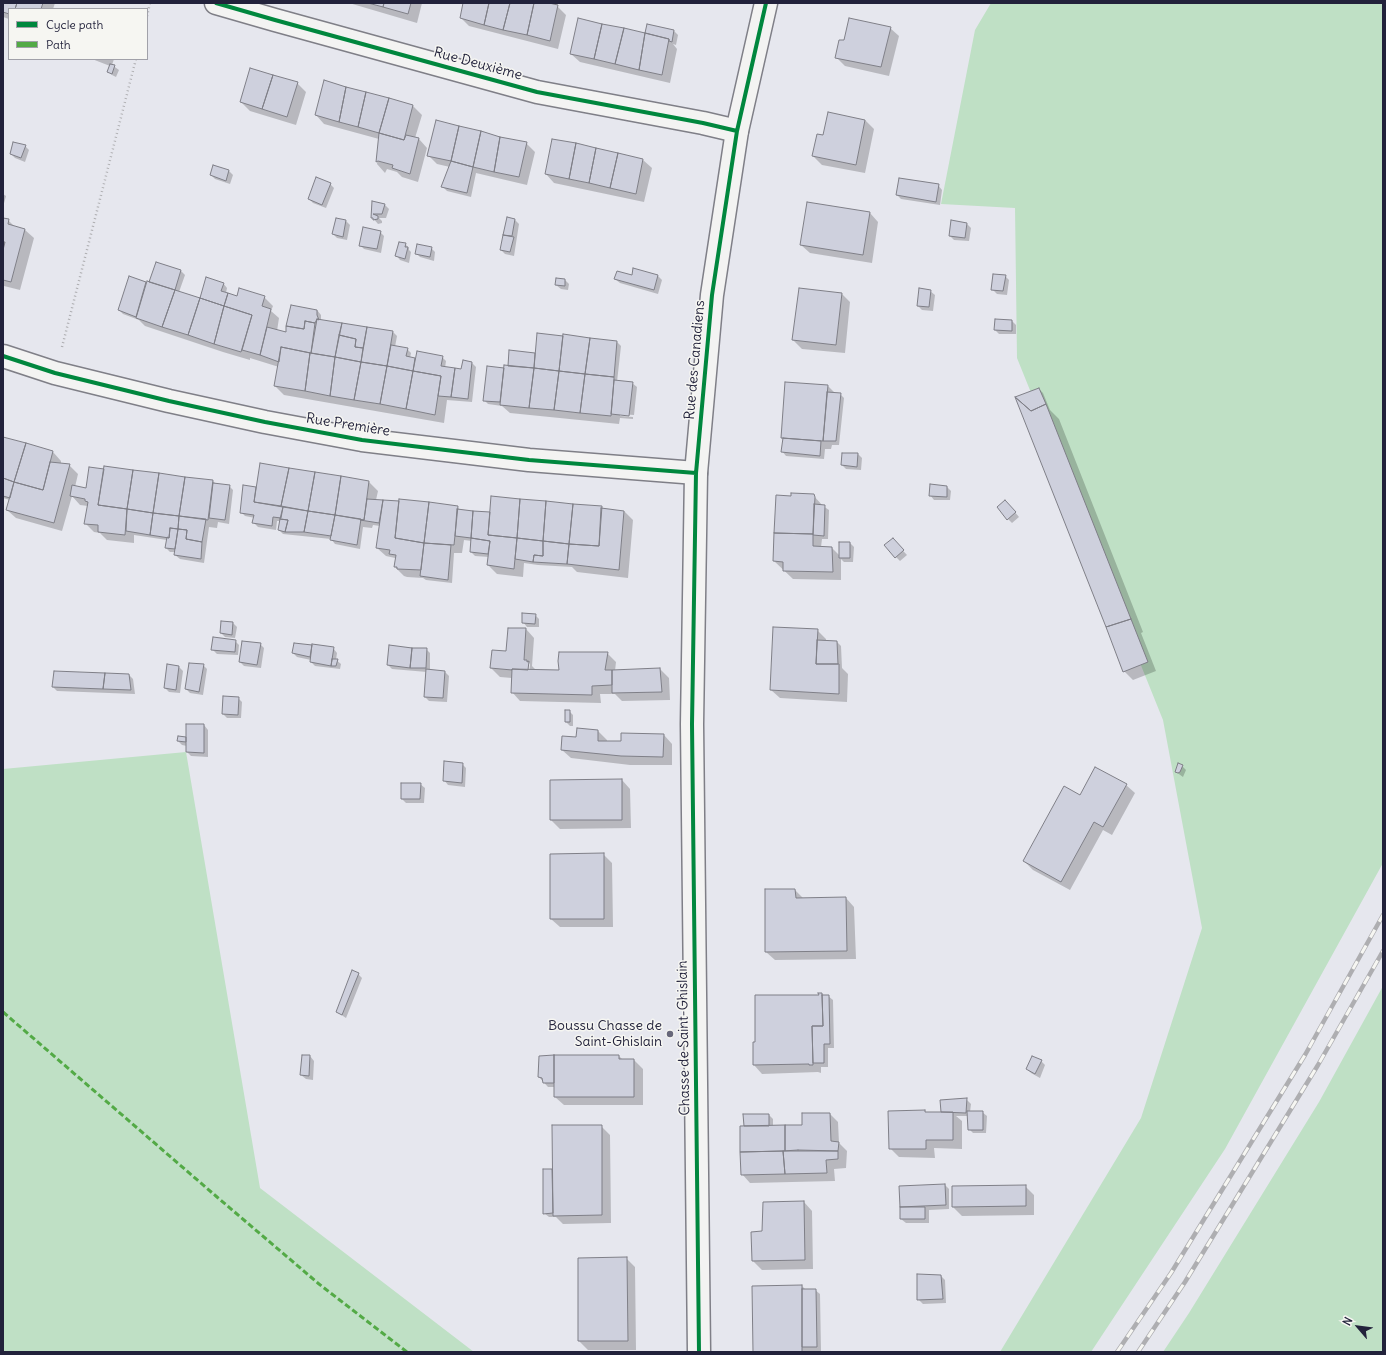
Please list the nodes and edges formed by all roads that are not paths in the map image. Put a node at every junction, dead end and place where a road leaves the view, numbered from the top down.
1 (216, 3) edge
2 (766, 3) edge
3 (737, 131) junction
4 (3, 356) edge
5 (696, 473) junction
6 (692, 724) joint
7 (699, 1352) edge

1 - 3 street, Rue Deuxième
2 - 3 street, Rue des Canadiens
3 - 5 street, Rue des Canadiens
4 - 5 street, Rue Première
5 - 6 street, Rue des Canadiens
6 - 7 street, Chasse de Saint-Ghislain

